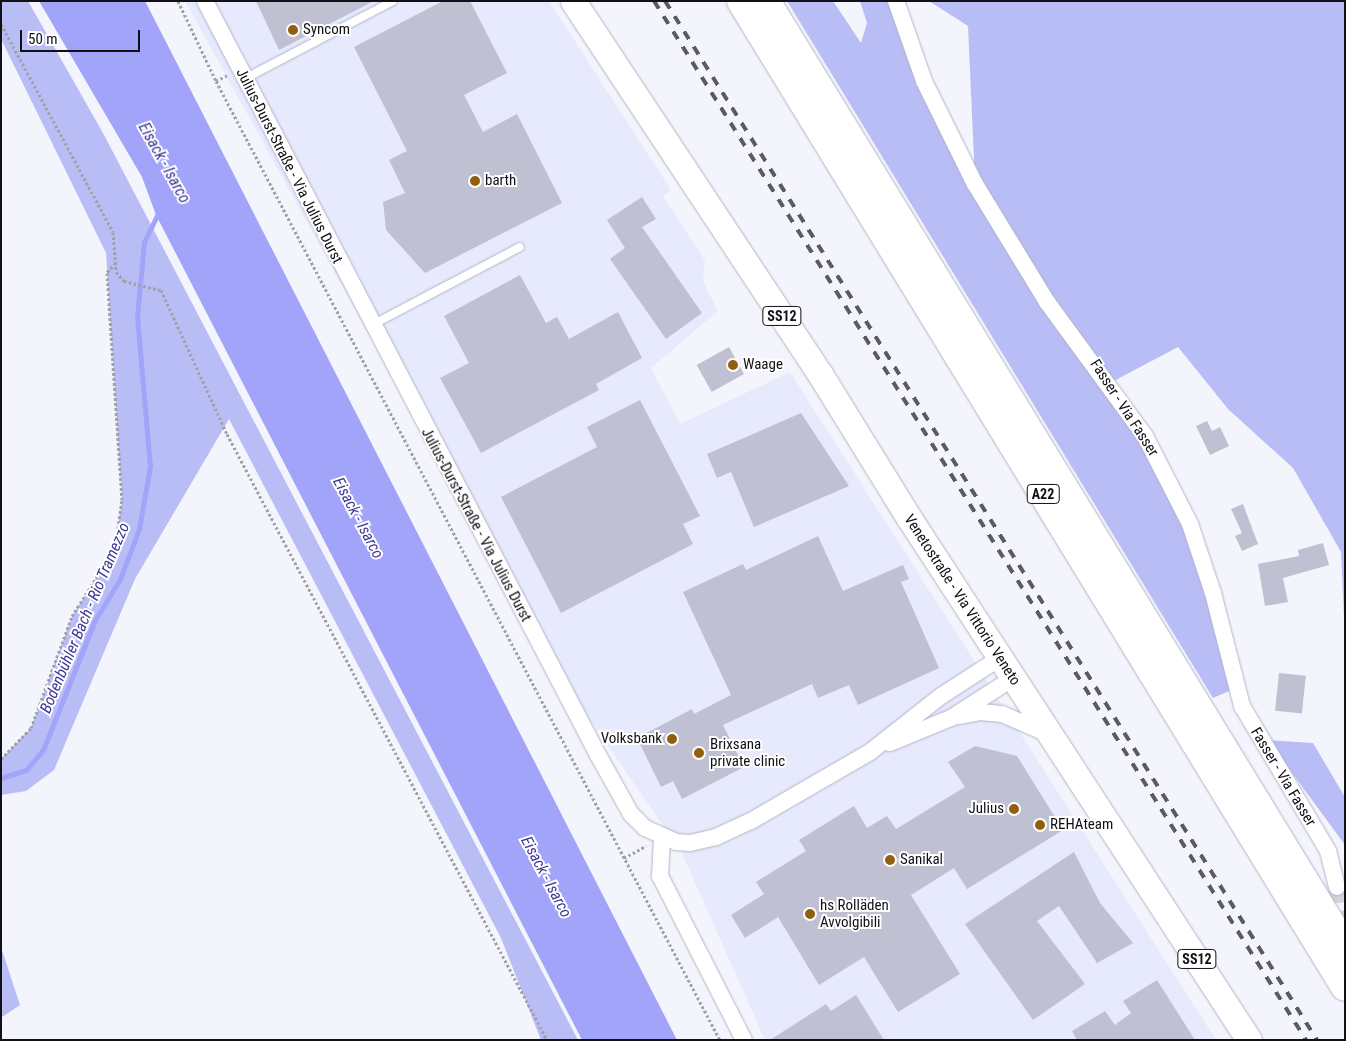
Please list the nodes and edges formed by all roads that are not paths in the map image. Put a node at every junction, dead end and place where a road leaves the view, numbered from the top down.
1 (205, 1) edge
2 (394, 1) edge
3 (573, 1) edge
4 (741, 1) edge
5 (766, 1) edge
6 (896, 1) edge
7 (295, 42) dead end
8 (298, 51) junction
9 (237, 76) junction
10 (520, 247) dead end
11 (372, 325) junction
12 (1006, 668) junction
13 (950, 718) junction
14 (1051, 736) junction
15 (870, 752) junction
16 (662, 838) junction
17 (1337, 887) tunnel mouth
18 (1345, 947) edge
19 (1345, 987) edge
20 (744, 1040) edge
21 (1249, 1040) edge

1 - 9 street, Julius-Durst-Straße - Via Julius Durst
2 - 8 lane
3 - 12 main road, Venetostraße - Via Vittorio Veneto / SS12
4 - 19 highway, A22
5 - 18 highway, A22
6 - 17 street, Fasser - Via Fasser
7 - 8 lane
8 - 9 lane
9 - 11 street, Julius-Durst-Straße - Via Julius Durst
10 - 11 lane
11 - 16 street, Julius-Durst-Straße - Via Julius Durst
12 - 13 street
12 - 14 main road, Venetostraße - Via Vittorio Veneto / SS12
12 - 15 street
13 - 14 street
13 - 15 street
14 - 21 main road, Venetostraße - Via Vittorio Veneto / SS12
15 - 16 street
16 - 20 street

